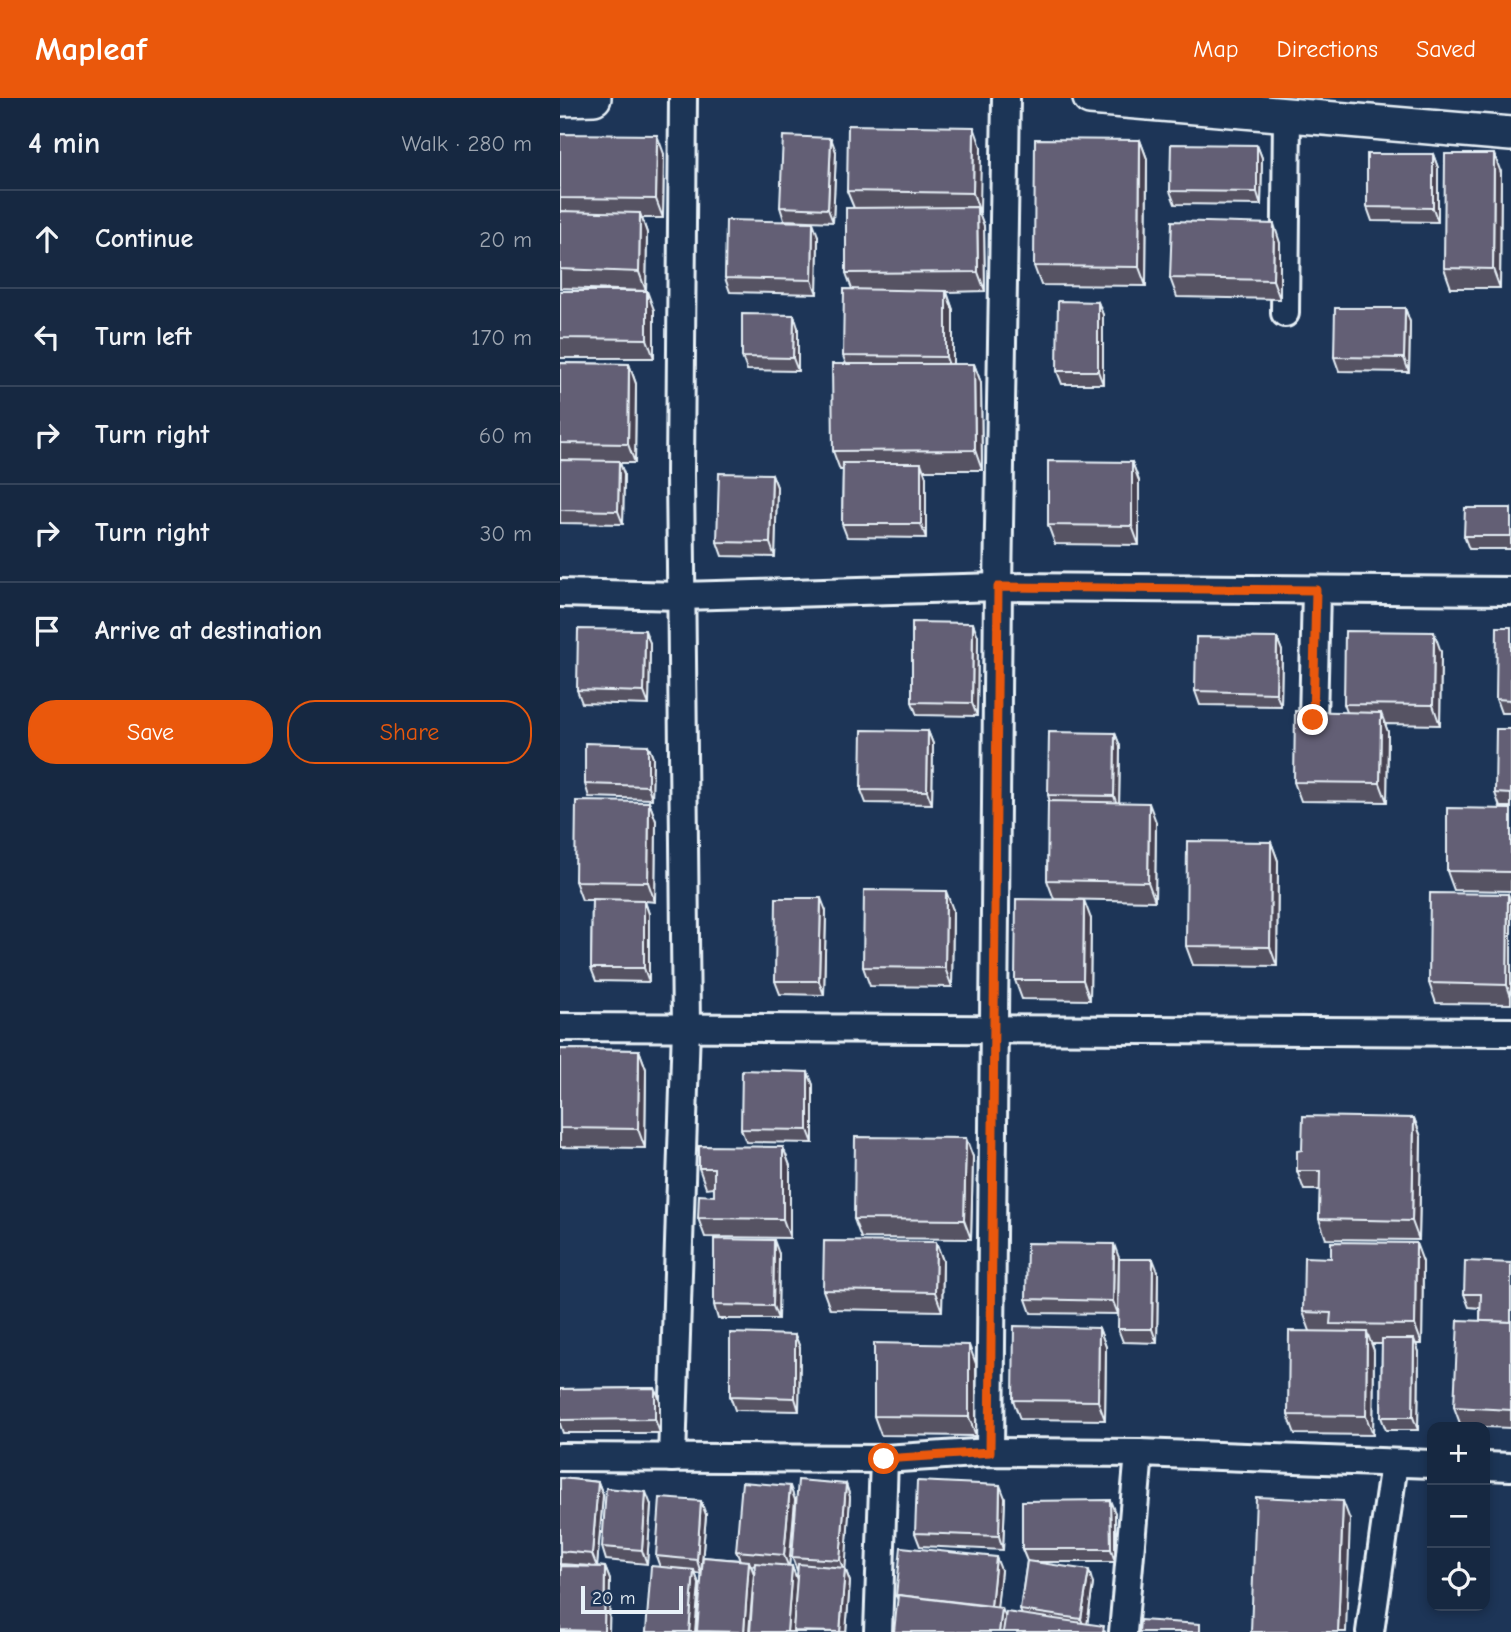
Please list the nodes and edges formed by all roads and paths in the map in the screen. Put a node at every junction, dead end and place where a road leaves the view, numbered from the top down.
1 (594, 98) edge
2 (683, 98) edge
3 (1006, 98) edge
4 (1090, 98) edge
5 (560, 99) edge
6 (1287, 115) junction
7 (1511, 134) edge
8 (1285, 313) dead end
9 (998, 587) junction
10 (1316, 590) junction
11 (1511, 591) edge
12 (560, 593) edge
13 (680, 596) junction
14 (1313, 720) edge
15 (560, 1027) edge
16 (685, 1027) junction
17 (994, 1030) junction
18 (1511, 1032) edge
19 (990, 1452) junction
20 (1139, 1453) junction
21 (560, 1457) edge
22 (672, 1458) junction
23 (884, 1459) junction
24 (1394, 1463) junction
25 (1427, 1464) edge
26 (1490, 1466) edge
27 (1511, 1467) edge
28 (878, 1632) edge
29 (1123, 1632) edge
30 (1370, 1632) edge

1 - 5 street
2 - 13 street
3 - 9 street
4 - 6 street
6 - 7 street
6 - 8 street
9 - 10 street
9 - 13 street
9 - 17 street
10 - 11 street
10 - 14 street
12 - 13 street
13 - 16 street
15 - 16 street
16 - 17 street
16 - 22 street
17 - 18 street
17 - 19 street
19 - 20 street
19 - 23 street
20 - 24 street
20 - 29 street
21 - 22 street
22 - 23 street
23 - 28 street
24 - 25 street
24 - 30 street
26 - 27 street

